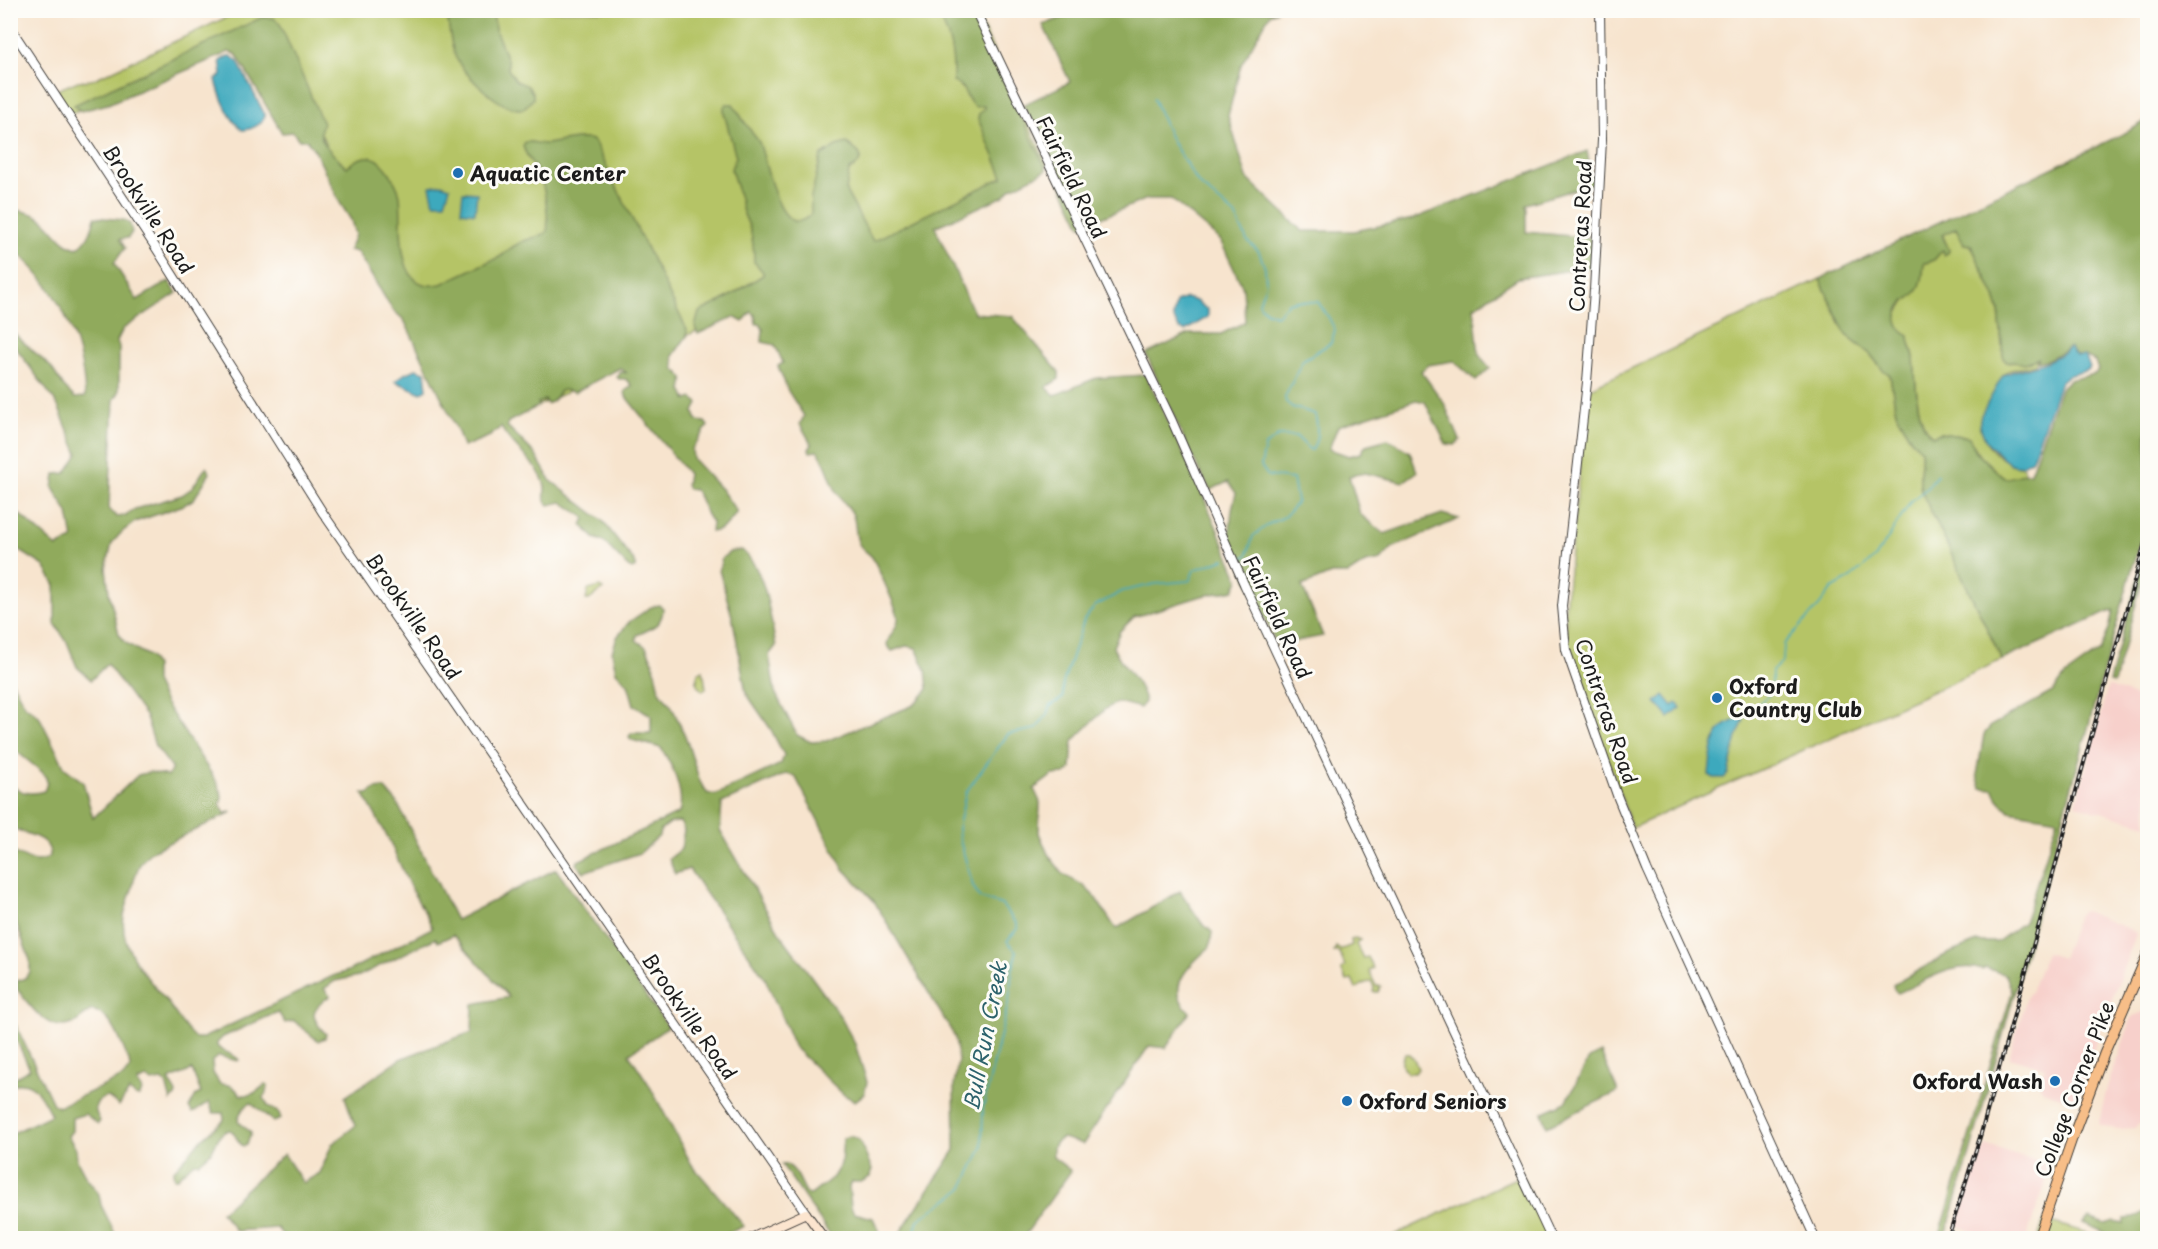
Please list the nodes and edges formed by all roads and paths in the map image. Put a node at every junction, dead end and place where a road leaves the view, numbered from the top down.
1 (975, 10) edge
2 (1600, 10) edge
3 (10, 27) edge
4 (2148, 953) edge
5 (806, 1213) junction
6 (751, 1239) edge
7 (824, 1239) edge
8 (1551, 1239) edge
9 (1815, 1239) edge
10 (2038, 1239) edge

1 - 8 street, Fairfield Road
2 - 9 street, Contreras Road
3 - 5 street, Brookville Road
4 - 10 highway, College Corner Pike
5 - 6 main road
5 - 7 main road

